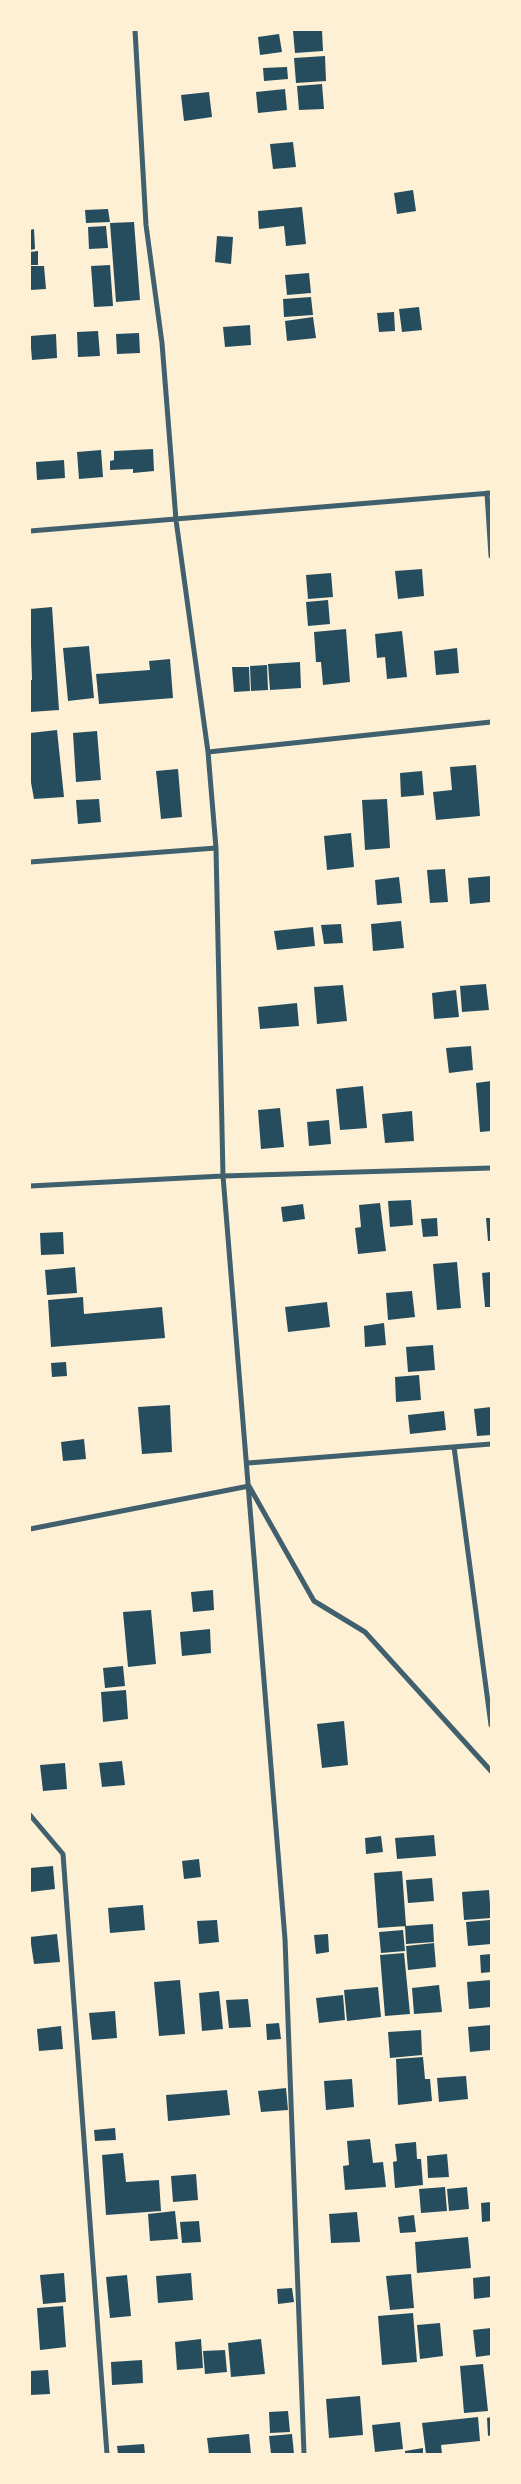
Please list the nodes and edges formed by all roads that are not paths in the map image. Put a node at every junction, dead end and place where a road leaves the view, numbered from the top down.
1 (135, 30) edge
2 (489, 493) edge
3 (176, 520) junction
4 (30, 531) edge
5 (491, 556) edge
6 (491, 722) edge
7 (208, 752) junction
8 (216, 848) junction
9 (30, 862) edge
10 (491, 1168) edge
11 (223, 1176) junction
12 (30, 1186) edge
13 (491, 1444) edge
14 (454, 1447) junction
15 (248, 1463) junction
16 (249, 1486) junction
17 (30, 1529) edge
18 (491, 1725) edge
19 (491, 1770) edge
20 (30, 1815) edge
21 (107, 2454) edge
22 (304, 2454) edge

1 - 3 street
2 - 3 street
2 - 5 street
3 - 4 street
3 - 7 street
6 - 7 street
7 - 8 street
8 - 9 street
8 - 11 street
10 - 11 street
11 - 12 street
11 - 15 street
13 - 14 street
14 - 15 street
14 - 18 street
15 - 16 street
16 - 17 street
16 - 19 street
16 - 22 street
20 - 21 street

